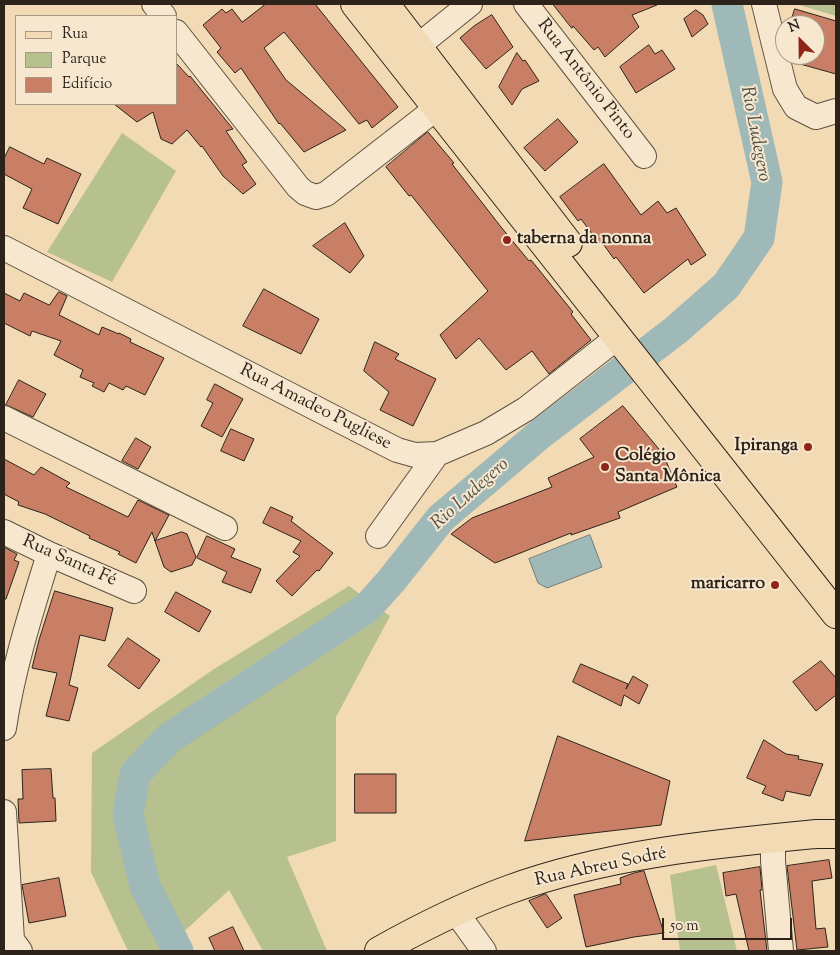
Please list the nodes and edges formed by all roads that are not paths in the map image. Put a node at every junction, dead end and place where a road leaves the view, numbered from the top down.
1 (154, 4) edge
2 (355, 4) edge
3 (385, 4) edge
4 (470, 4) edge
5 (526, 4) edge
6 (764, 4) edge
7 (163, 15) edge
8 (178, 35) edge
9 (418, 46) junction
10 (438, 107) junction
11 (836, 111) edge
12 (644, 156) dead end
13 (4, 248) edge
14 (627, 340) junction
15 (662, 380) junction
16 (4, 418) edge
17 (437, 454) junction
18 (225, 528) dead end
19 (4, 532) edge
20 (378, 536) dead end
21 (49, 554) junction
22 (836, 587) edge
23 (134, 590) dead end
24 (836, 614) edge
25 (4, 728) edge
26 (4, 812) edge
27 (836, 834) edge
28 (773, 838) junction
29 (456, 912) junction
30 (12, 942) edge
31 (379, 951) edge
32 (484, 951) edge
33 (781, 951) edge

1 - 7 street
2 - 10 main road
3 - 9 main road
4 - 9 street
5 - 12 street, Rua Antônio Pinto
6 - 11 street
8 - 10 street
9 - 14 main road
10 - 14 main road
13 - 17 street, Rua Amadeo Pugliese
14 - 15 main road
14 - 17 street, Rua Amadeo Pugliese
15 - 22 main road
15 - 24 main road
16 - 18 street
17 - 20 street
19 - 21 street, Rua Santa Fé
21 - 23 street, Rua Santa Fé
21 - 25 street
26 - 30 street
27 - 28 main road, Rua Abreu Sodré
28 - 29 main road, Rua Abreu Sodré
28 - 33 street
29 - 31 main road, Rua Abreu Sodré
29 - 32 street

